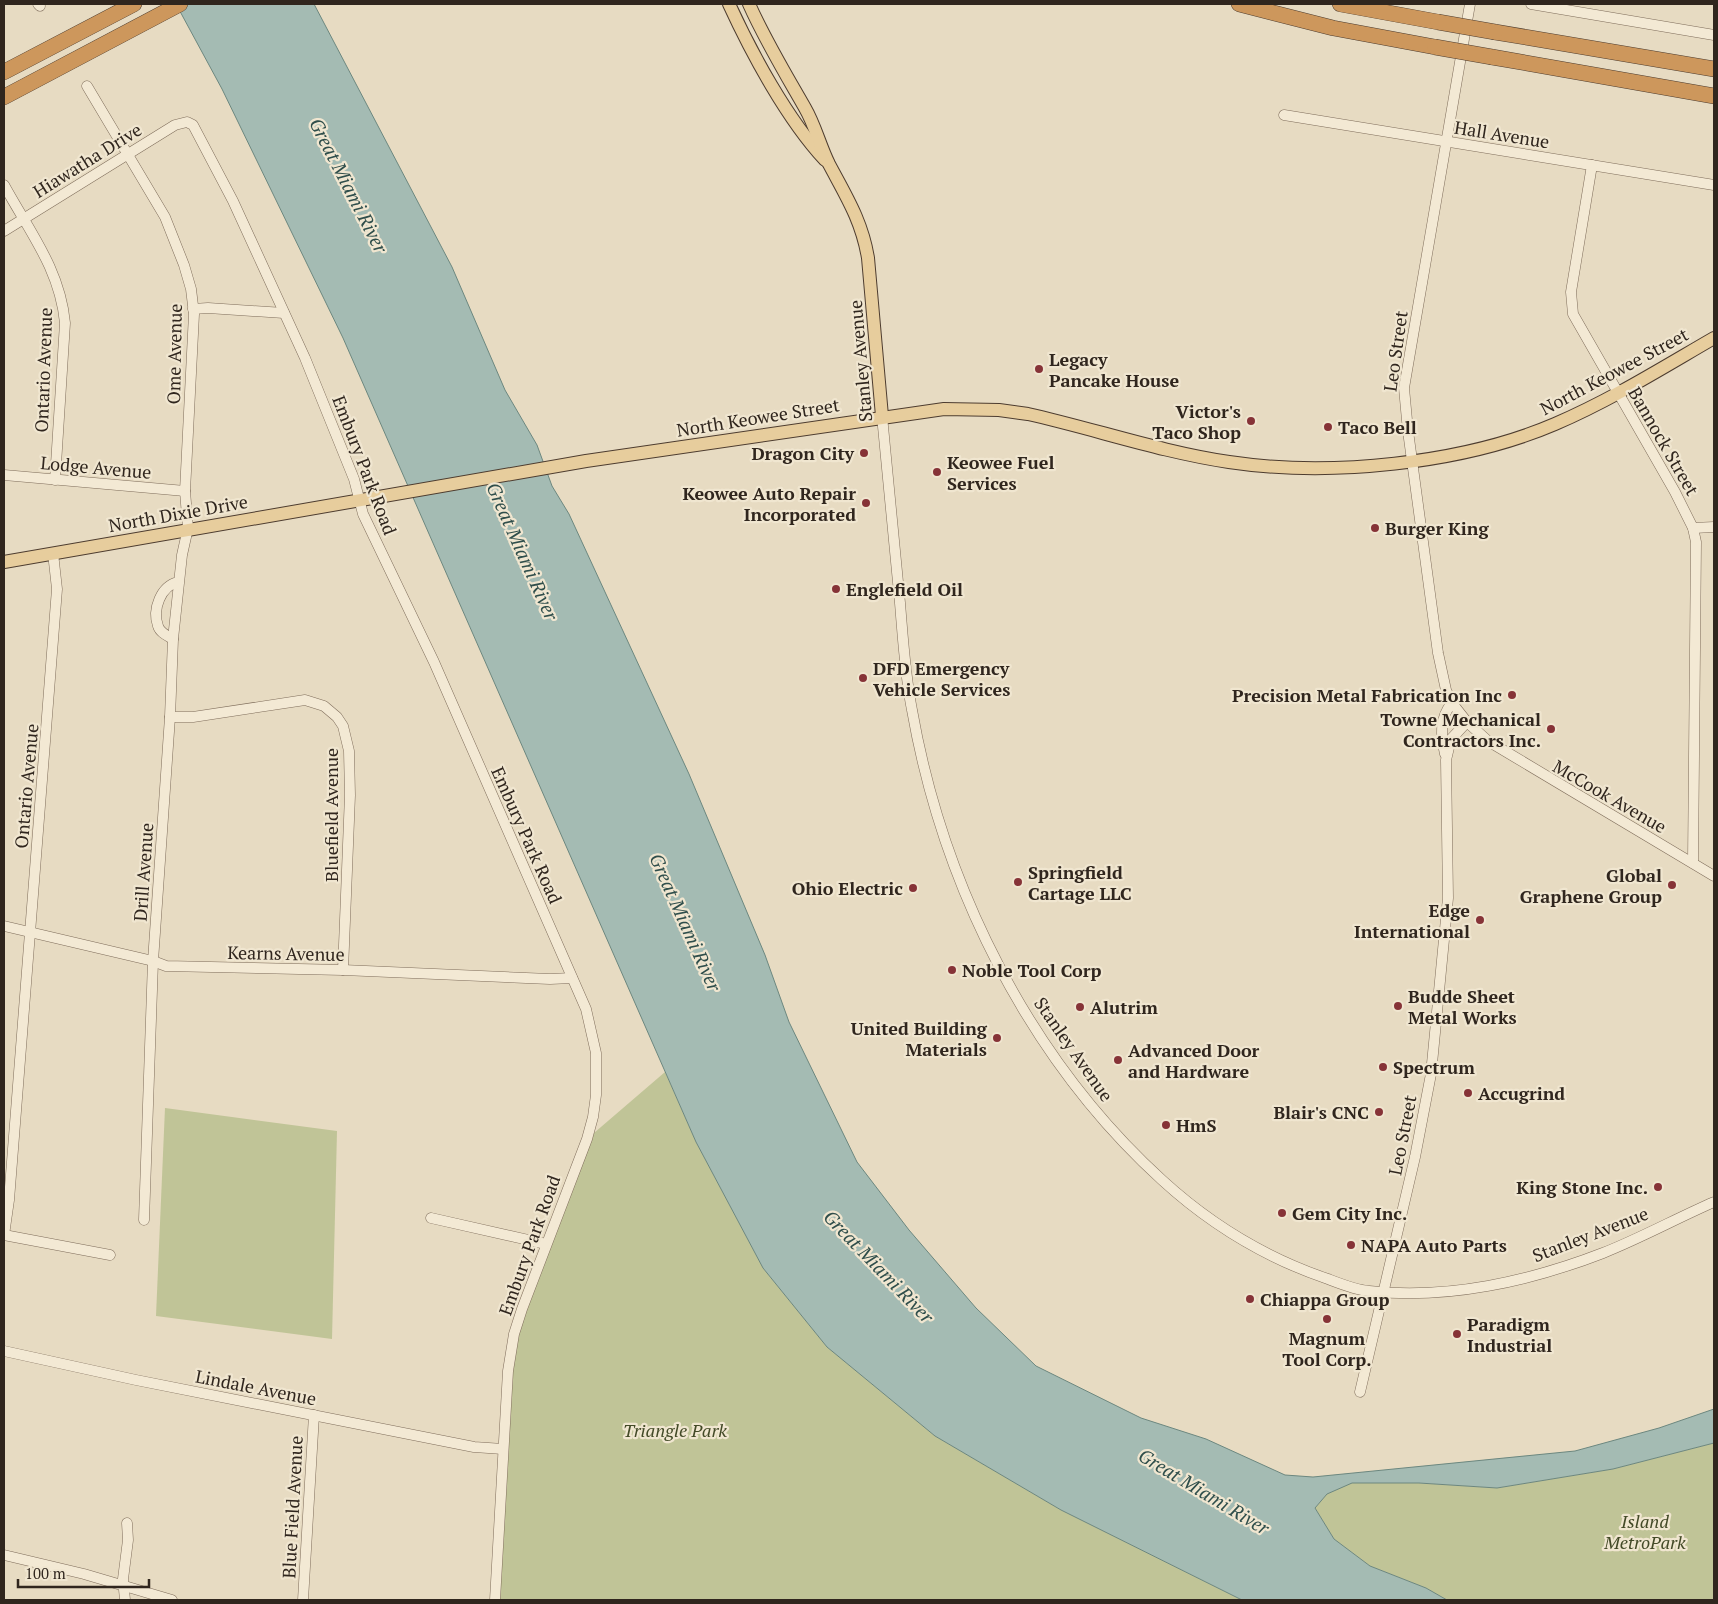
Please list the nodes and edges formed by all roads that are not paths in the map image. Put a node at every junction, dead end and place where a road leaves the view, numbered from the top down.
1 (134, 4) edge
2 (180, 4) edge
3 (729, 4) edge
4 (749, 4) edge
5 (1239, 4) edge
6 (1340, 4) edge
7 (1470, 4) edge
8 (1531, 4) edge
9 (1714, 35) edge
10 (1714, 70) edge
11 (4, 72) edge
12 (87, 86) dead end
13 (1714, 96) edge
14 (4, 97) edge
15 (1284, 115) dead end
16 (188, 122) joint
17 (1447, 142) junction
18 (126, 154) junction
19 (830, 165) junction
20 (1592, 165) junction
21 (4, 185) edge
22 (1714, 185) edge
23 (22, 219) junction
24 (4, 231) edge
25 (193, 309) junction
26 (284, 313) junction
27 (1714, 338) edge
28 (1618, 393) junction
29 (882, 416) junction
30 (1413, 460) junction
31 (4, 475) edge
32 (55, 480) junction
33 (464, 481) joint
34 (185, 491) junction
35 (358, 498) junction
36 (1714, 527) edge
37 (188, 528) junction
38 (1693, 528) junction
39 (53, 553) junction
40 (4, 562) edge
41 (178, 582) junction
42 (173, 639) junction
43 (1452, 703) junction
44 (170, 716) junction
45 (1467, 722) junction
46 (1446, 760) junction
47 (1693, 863) junction
48 (1714, 876) edge
49 (4, 926) edge
50 (30, 932) junction
51 (153, 961) junction
52 (343, 970) junction
53 (572, 978) junction
54 (6, 1202) edge
55 (1714, 1202) edge
56 (431, 1218) dead end
57 (144, 1220) dead end
58 (4, 1235) edge
59 (546, 1244) junction
60 (110, 1255) dead end
61 (1384, 1292) junction
62 (4, 1351) edge
63 (1360, 1392) dead end
64 (314, 1415) junction
65 (503, 1449) junction
66 (127, 1523) dead end
67 (4, 1555) edge
68 (124, 1585) junction
69 (125, 1600) edge
70 (172, 1600) edge
71 (303, 1600) edge
72 (495, 1600) edge

1 - 11 highway
2 - 14 highway
3 - 19 main road, Stanley Avenue
4 - 19 main road, Stanley Avenue
5 - 13 highway, bridge
6 - 10 highway, bridge
7 - 17 street, Leo Street
8 - 9 street
12 - 18 street, Ome Avenue
15 - 17 street, Hall Avenue
16 - 18 street, Hiawatha Drive
16 - 26 street, Embury Park Road
17 - 20 street, Hall Avenue
17 - 30 street, Leo Street
18 - 23 street, Hiawatha Drive
18 - 25 street, Ome Avenue
19 - 29 main road, Stanley Avenue
20 - 22 street, Hall Avenue
20 - 28 street, Bannock Street
21 - 23 street, Ontario Avenue
23 - 24 street, Hiawatha Drive
23 - 32 street, Ontario Avenue
25 - 26 street
25 - 34 street, Ome Avenue
26 - 35 street, Embury Park Road
27 - 28 main road, North Keowee Street
28 - 30 main road, North Keowee Street
28 - 38 street, Bannock Street
29 - 30 main road, North Keowee Street
29 - 33 main road, North Keowee Street
29 - 61 street, Stanley Avenue
30 - 43 street, Leo Street
31 - 32 street, Lodge Avenue
32 - 34 street, Lodge Avenue
33 - 35 main road, North Dixie Drive
34 - 37 street, Ome Avenue
35 - 37 main road, North Dixie Drive
35 - 53 street, Embury Park Road
36 - 38 street
37 - 39 main road, North Dixie Drive
37 - 41 street, Drill Avenue
38 - 47 street, Bannock Street
39 - 40 main road, North Dixie Drive
39 - 50 street, Ontario Avenue
41 - 42 street, Drill Avenue
41 - 42 street
42 - 44 street, Drill Avenue
43 - 45 street, Leo Street
43 - 46 street, Leo Street
44 - 51 street, Drill Avenue
44 - 52 street, Bluefield Avenue
45 - 46 street, Leo Street
45 - 47 street, McCook Avenue
46 - 61 street, Leo Street
47 - 48 street, McCook Avenue
49 - 50 street, Kearns Avenue
50 - 51 street, Kearns Avenue
50 - 54 street, Ontario Avenue
51 - 52 street, Kearns Avenue
51 - 57 street, Drill Avenue
52 - 53 street, Kearns Avenue
53 - 59 street, Embury Park Road
54 - 58 street, Ontario Avenue
55 - 61 street, Stanley Avenue
56 - 59 street
58 - 60 street
59 - 65 street, Embury Park Road
61 - 63 street, Leo Street
62 - 64 street, Lindale Avenue
64 - 65 street, Lindale Avenue
64 - 71 street, Blue Field Avenue
65 - 72 street, Embury Park Road
66 - 68 street
67 - 68 street
68 - 69 street
68 - 70 street

